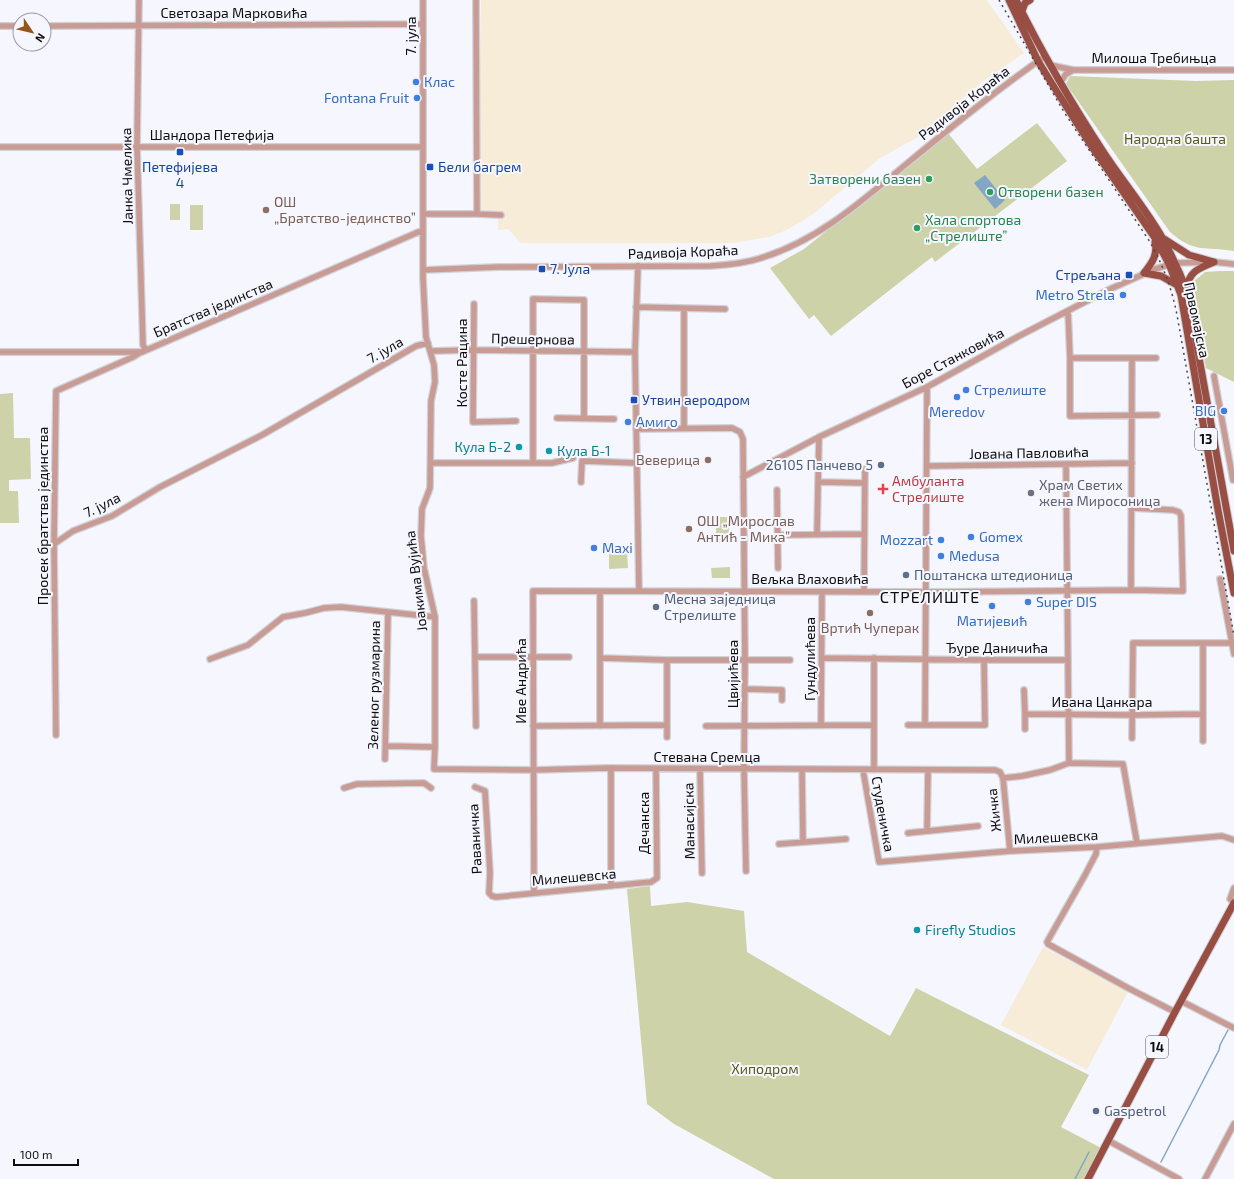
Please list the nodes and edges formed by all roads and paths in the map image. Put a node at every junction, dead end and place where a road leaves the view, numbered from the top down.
1 (139, 0) edge
2 (423, 0) edge
3 (476, 0) edge
4 (1009, 0) edge
5 (1016, 0) edge
6 (1030, 0) edge
7 (1022, 11) junction
8 (423, 24) junction
9 (0, 26) edge
10 (12, 26) edge
11 (52, 26) edge
12 (138, 26) junction
13 (1041, 59) junction
14 (1050, 65) junction
15 (1073, 70) junction
16 (1234, 70) edge
17 (1060, 83) junction
18 (0, 147) edge
19 (138, 147) junction
20 (423, 147) junction
21 (423, 214) junction
22 (477, 214) junction
23 (501, 215) dead end
24 (423, 230) junction
25 (1158, 238) junction
26 (1214, 262) junction
27 (1172, 263) junction
28 (1234, 264) edge
29 (638, 266) junction
30 (423, 270) junction
31 (1144, 273) junction
32 (1177, 284) junction
33 (1187, 291) junction
34 (474, 304) dead end
35 (636, 307) junction
36 (684, 309) junction
37 (725, 309) dead end
38 (1068, 311) junction
39 (428, 343) junction
40 (473, 350) junction
41 (144, 351) junction
42 (431, 351) junction
43 (533, 351) junction
44 (584, 351) junction
45 (0, 352) edge
46 (635, 352) junction
47 (1070, 358) junction
48 (1132, 358) junction
49 (1156, 358) dead end
50 (1214, 376) dead end
51 (927, 387) junction
52 (1131, 415) junction
53 (1157, 415) dead end
54 (558, 418) dead end
55 (584, 418) junction
56 (614, 419) dead end
57 (516, 422) dead end
58 (684, 428) junction
59 (636, 429) junction
60 (819, 437) junction
61 (573, 458) dead end
62 (533, 462) junction
63 (431, 463) junction
64 (637, 463) junction
65 (1132, 463) junction
66 (1066, 465) junction
67 (927, 466) junction
68 (865, 469) dead end
69 (743, 477) junction
70 (1233, 480) dead end
71 (581, 482) dead end
72 (818, 482) junction
73 (864, 483) junction
74 (777, 490) dead end
75 (1132, 508) junction
76 (817, 534) junction
77 (864, 534) junction
78 (778, 535) junction
79 (54, 544) junction
80 (1234, 551) edge
81 (778, 568) dead end
82 (1220, 579) dead end
83 (1131, 590) junction
84 (533, 591) joint
85 (639, 591) junction
86 (744, 591) junction
87 (864, 591) junction
88 (1067, 591) junction
89 (600, 592) junction
90 (822, 592) junction
91 (927, 592) junction
92 (1234, 593) edge
93 (474, 601) dead end
94 (388, 612) junction
95 (435, 617) junction
96 (1232, 642) junction
97 (1203, 644) junction
98 (1234, 654) edge
99 (475, 657) junction
100 (532, 657) junction
101 (569, 657) dead end
102 (600, 658) junction
103 (822, 658) junction
104 (874, 658) junction
105 (210, 659) dead end
106 (926, 659) junction
107 (667, 660) junction
108 (745, 660) junction
109 (790, 660) dead end
110 (984, 660) junction
111 (1068, 660) junction
112 (745, 689) junction
113 (1024, 690) dead end
114 (782, 700) dead end
115 (1025, 714) junction
116 (1068, 714) junction
117 (1203, 714) junction
118 (1132, 715) junction
119 (666, 725) junction
120 (821, 725) junction
121 (874, 725) junction
122 (908, 725) dead end
123 (926, 725) junction
124 (476, 726) dead end
125 (533, 726) junction
126 (600, 726) junction
127 (706, 726) dead end
128 (745, 726) junction
129 (1025, 729) dead end
130 (56, 735) dead end
131 (666, 737) dead end
132 (1132, 738) dead end
133 (1203, 741) dead end
134 (386, 746) junction
135 (435, 747) junction
136 (385, 759) dead end
137 (1069, 763) junction
138 (611, 768) junction
139 (434, 769) joint
140 (656, 769) junction
141 (700, 769) junction
142 (744, 769) junction
143 (802, 769) junction
144 (533, 770) junction
145 (863, 770) junction
146 (874, 770) junction
147 (928, 770) junction
148 (995, 770) joint
149 (1002, 778) junction
150 (475, 787) dead end
151 (344, 788) dead end
152 (431, 788) dead end
153 (978, 826) dead end
154 (927, 831) junction
155 (908, 833) dead end
156 (846, 838) dead end
157 (1234, 840) edge
158 (802, 842) junction
159 (1137, 843) junction
160 (779, 844) dead end
161 (1097, 847) junction
162 (1010, 851) junction
163 (880, 862) joint
164 (746, 871) dead end
165 (702, 873) dead end
166 (657, 878) joint
167 (611, 886) junction
168 (1234, 888) edge
169 (534, 893) junction
170 (492, 896) joint
171 (1234, 903) edge
172 (1181, 1001) junction
173 (1175, 1012) junction
174 (1234, 1028) edge
175 (1234, 1124) edge
176 (1109, 1141) junction
177 (1088, 1179) edge
178 (1179, 1179) edge
179 (1205, 1179) edge

1 - 12 street, Јанка Чмелика
2 - 8 street, 7. јула
3 - 22 street
4 - 5 street
4 - 13 main road, Првомајска / 13
5 - 7 main road, Првомајска / 13
6 - 7 main road
7 - 13 main road, Првомајска / 13
8 - 12 street, Светозара Марковића
8 - 20 street, 7. јула
9 - 10 street
11 - 12 street, Светозара Марковића
12 - 19 street, Јанка Чмелика
13 - 14 main road, Првомајска / 13
13 - 25 main road, Првомајска / 13
13 - 29 street, Радивоја Кораћа
14 - 15 street, Милоша Требињца
14 - 17 main road, Првомајска / 13
15 - 16 street, Милоша Требињца
15 - 17 street
17 - 25 main road, Првомајска / 13
18 - 19 street, Шандора Петефија
19 - 20 street, Шандора Петефија
19 - 41 street, Јанка Чмелика
20 - 21 street, 7. јула
21 - 22 street
21 - 24 street, 7. јула
22 - 23 street
24 - 30 street, 7. јула
24 - 41 street, Братства јединства
25 - 26 main road
25 - 27 main road, Првомајска / 13
25 - 31 main road
26 - 27 street, Боре Станковића
26 - 28 street, Боре Станковића
26 - 33 main road
27 - 31 street, Боре Станковића
27 - 32 main road, Првомајска / 13
27 - 33 main road, Првомајска / 13
29 - 30 street, Радивоја Кораћа
29 - 35 street
30 - 39 street, 7. јула
31 - 32 main road
31 - 38 street, Боре Станковића
32 - 92 main road, Првомајска / 13
33 - 80 main road, Првомајска / 13
34 - 40 street, Косте Рацина
35 - 36 street
35 - 46 street
36 - 37 street
36 - 58 street
38 - 47 street
38 - 51 street, Боре Станковића
39 - 42 street, Јоакима Вујића
39 - 79 street, 7. јула
40 - 42 street, Прешернова
40 - 43 street, Прешернова
40 - 57 street, Косте Рацина
41 - 45 street, Братства јединства
41 - 79 street, Просек братства јединства
42 - 63 street, Јоакима Вујића
43 - 44 street, Прешернова
43 - 44 street
43 - 62 street
44 - 46 street, Прешернова
44 - 55 street
46 - 59 street
47 - 48 street
47 - 52 street
48 - 49 street
48 - 52 street
50 - 70 street
51 - 60 street, Боре Станковића
51 - 67 street
52 - 53 street
52 - 65 street
54 - 55 street
55 - 56 street
58 - 59 street
58 - 69 street, Цвијићева
59 - 64 street
60 - 69 street, Боре Станковића
60 - 72 street
61 - 62 street
62 - 63 street
63 - 95 street, Јоакима Вујића
64 - 71 street
64 - 85 street
65 - 66 street, Јована Павловића
65 - 75 street
66 - 67 street, Јована Павловића
66 - 88 street
67 - 91 street
68 - 73 street
69 - 86 street, Цвијићева
72 - 73 street
72 - 76 street
73 - 77 street
74 - 78 street
75 - 83 street
75 - 83 street, Вељка Влаховића
76 - 77 street
76 - 78 street
77 - 87 street
78 - 81 street
79 - 130 street, Просек братства јединства
82 - 96 street
83 - 88 street, Вељка Влаховића
84 - 89 street, Вељка Влаховића
84 - 100 street, Иве Андрића
85 - 86 street, Вељка Влаховића
85 - 89 street, Вељка Влаховића
86 - 90 street, Вељка Влаховића
86 - 108 street, Цвијићева
87 - 90 street, Вељка Влаховића
87 - 91 street, Вељка Влаховића
88 - 91 street, Вељка Влаховића
88 - 111 street
89 - 102 street
90 - 103 street, Гундулићева
91 - 106 street
93 - 99 street
94 - 95 street
94 - 105 street
94 - 134 street, Зеленог рузмарина
95 - 135 street, Јоакима Вујића
96 - 97 street
96 - 98 street
97 - 117 street
97 - 118 street
99 - 100 street
99 - 124 street
100 - 101 street
100 - 125 street, Иве Андрића
102 - 107 street
102 - 126 street
103 - 104 street, Ђуре Даничића
103 - 120 street, Гундулићева
104 - 106 street, Ђуре Даничића
104 - 121 street
106 - 110 street, Ђуре Даничића
106 - 123 street
107 - 108 street
107 - 119 street
108 - 109 street
108 - 112 street, Цвијићева
110 - 111 street, Ђуре Даничића
110 - 123 street
111 - 116 street
112 - 114 street
112 - 128 street, Цвијићева
113 - 115 street
115 - 116 street, Ивана Цанкара
115 - 129 street
116 - 118 street, Ивана Цанкара
116 - 137 street
117 - 118 street, Ивана Цанкара
117 - 133 street
118 - 132 street
119 - 126 street
119 - 131 street
120 - 121 street
120 - 128 street
121 - 146 street
122 - 123 street
125 - 126 street
125 - 144 street, Иве Андрића
127 - 128 street
128 - 142 street, Цвијићева
134 - 135 street
134 - 136 street, Зеленог рузмарина
135 - 139 street, Јоакима Вујића
137 - 149 street
137 - 159 street
138 - 140 street, Стевана Сремца
138 - 144 street, Стевана Сремца
138 - 167 street
139 - 144 street, Стевана Сремца
140 - 141 street, Стевана Сремца
140 - 166 street, Дечанска
141 - 142 street, Стевана Сремца
141 - 165 street, Манасијска
142 - 143 street, Стевана Сремца
142 - 164 street, Цвијићева
143 - 145 street, Стевана Сремца
143 - 158 street
144 - 169 street, Иве Андрића
145 - 146 street, Стевана Сремца
145 - 163 street, Студеничка
146 - 147 street, Стевана Сремца
147 - 148 street, Стевана Сремца
147 - 154 street
148 - 149 street, Жичка
149 - 162 street, Жичка
150 - 170 street, Раваничка
151 - 152 street
153 - 154 street
154 - 155 street
156 - 158 street
157 - 159 street, Милешевска
158 - 160 street
159 - 161 street, Милешевска
161 - 162 street, Милешевска
161 - 173 street
162 - 163 street, Милешевска
166 - 167 street, Милешевска
167 - 169 street, Милешевска
168 - 171 street
169 - 170 street, Милешевска
171 - 172 main road, 14
172 - 173 main road, 14
172 - 174 street
173 - 176 main road, 14
175 - 179 street
176 - 177 main road, 14
176 - 178 street

